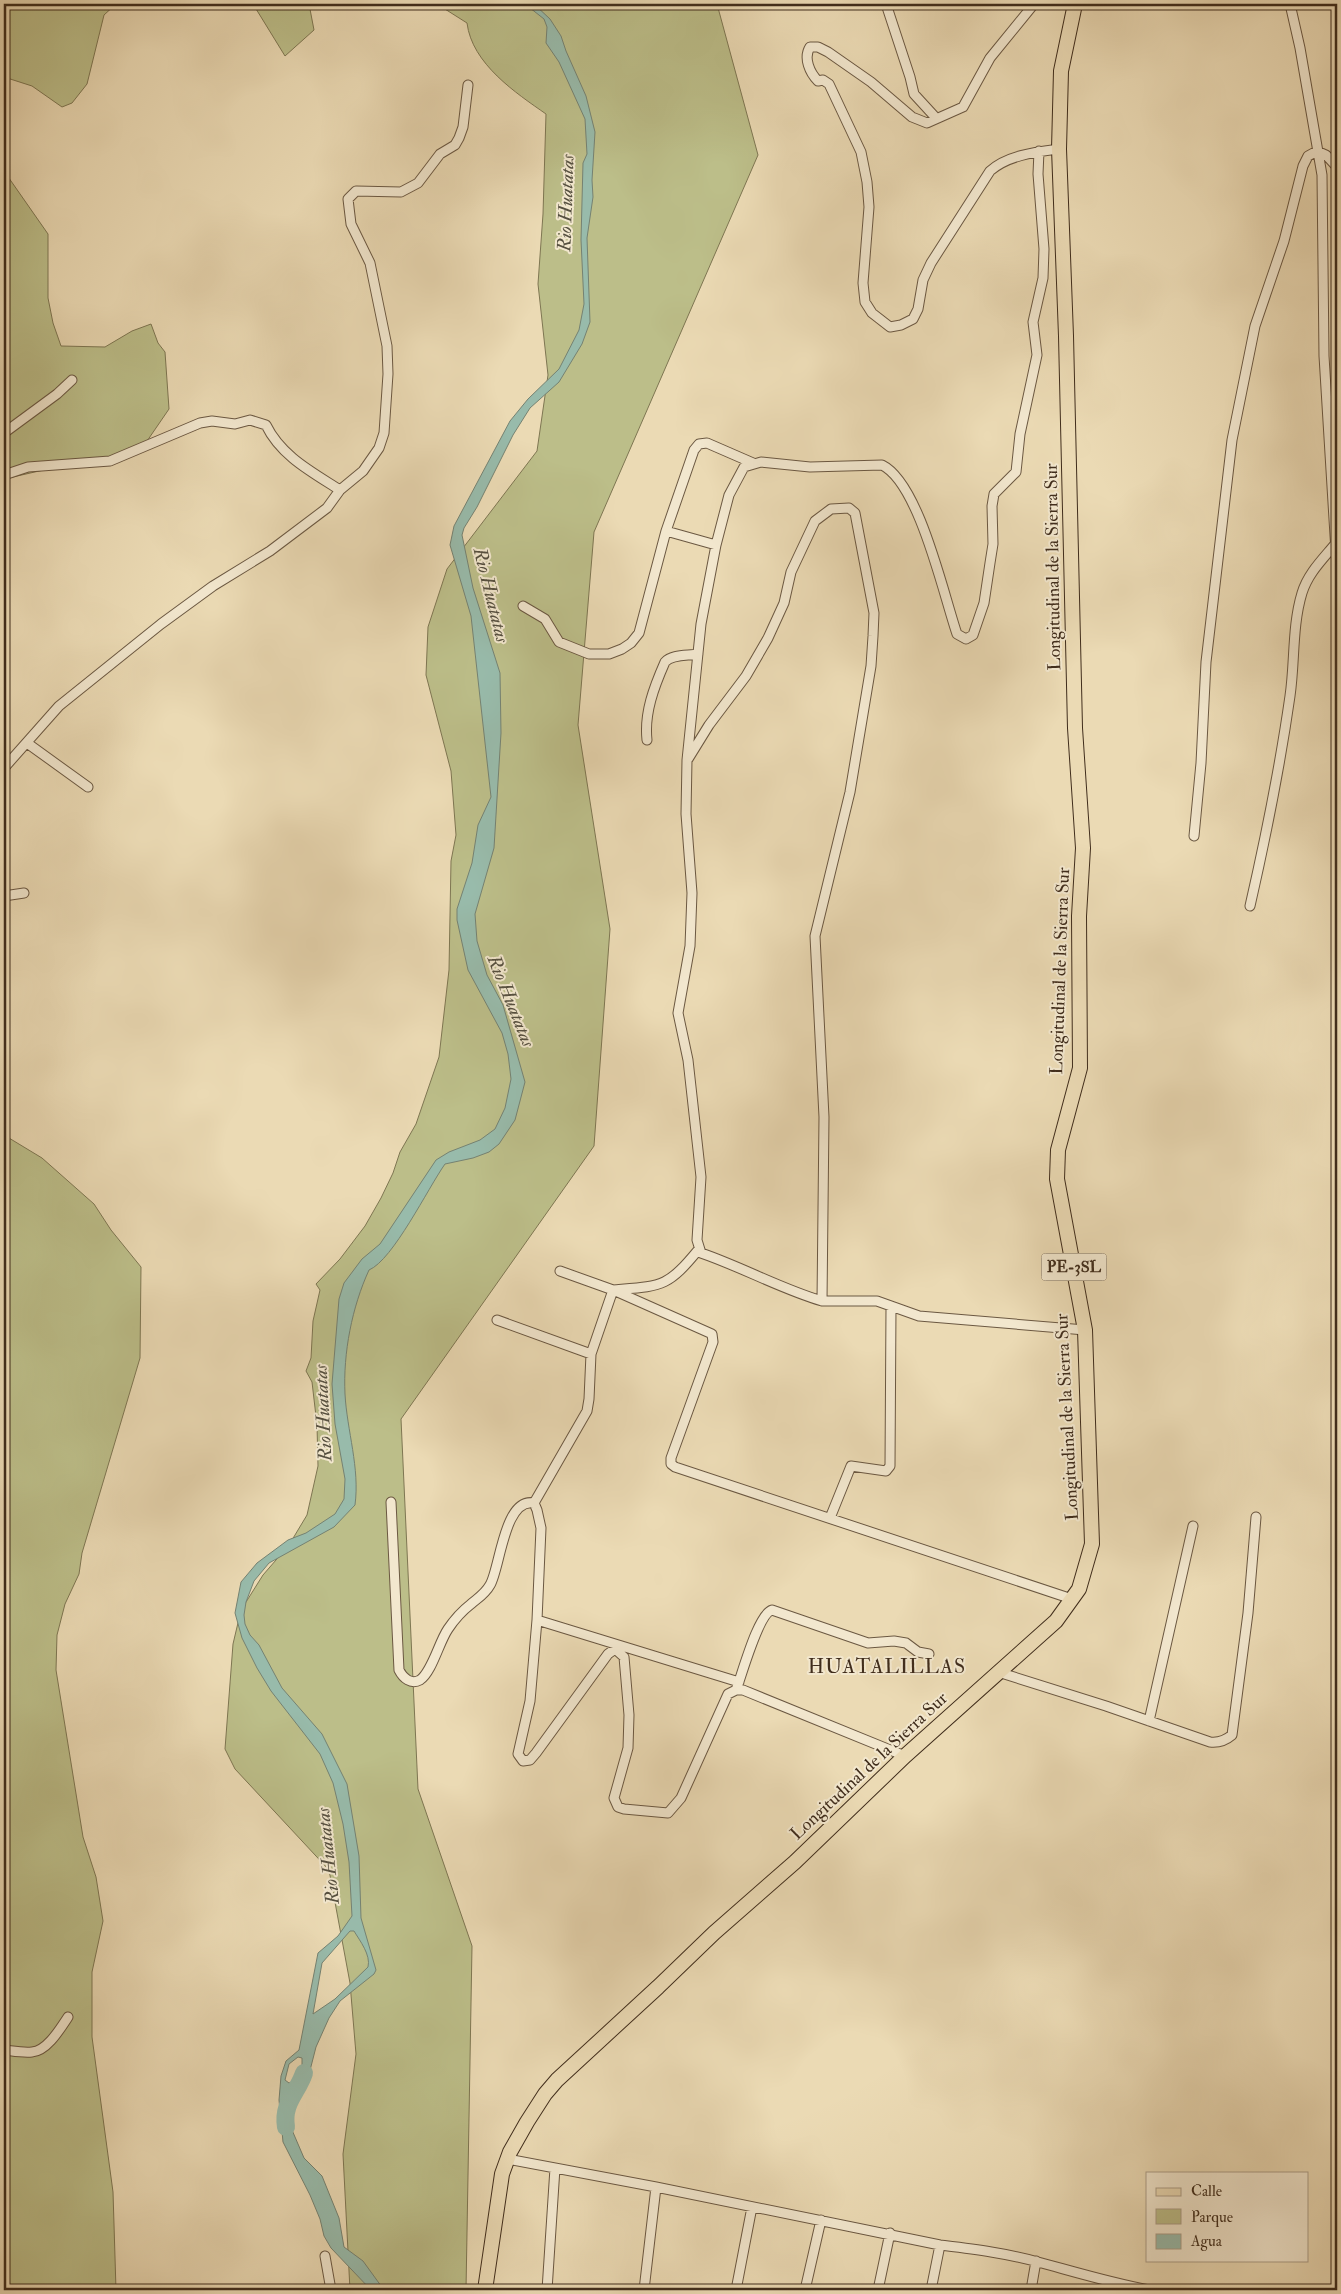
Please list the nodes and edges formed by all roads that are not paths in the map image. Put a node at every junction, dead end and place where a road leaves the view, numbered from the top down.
1 (886, 4) edge
2 (1075, 4) edge
3 (1290, 4) edge
4 (1030, 5) edge
5 (468, 85) dead end
6 (936, 118) junction
7 (1059, 150) junction
8 (1318, 151) junction
9 (1039, 152) junction
10 (1337, 168) edge
11 (72, 380) dead end
12 (4, 432) edge
13 (753, 463) junction
14 (4, 475) edge
15 (340, 490) junction
16 (666, 531) junction
17 (1337, 543) edge
18 (716, 545) junction
19 (1337, 568) edge
20 (523, 606) dead end
21 (698, 654) junction
22 (647, 740) dead end
23 (27, 743) junction
24 (687, 760) junction
25 (4, 768) edge
26 (88, 787) dead end
27 (1194, 836) dead end
28 (24, 893) dead end
29 (4, 896) edge
30 (1250, 906) dead end
31 (699, 1249) junction
32 (560, 1271) dead end
33 (613, 1290) junction
34 (822, 1301) junction
35 (890, 1307) junction
36 (497, 1320) dead end
37 (1085, 1330) junction
38 (591, 1354) junction
39 (391, 1502) dead end
40 (534, 1503) junction
41 (1256, 1517) dead end
42 (830, 1518) junction
43 (1193, 1526) dead end
44 (1072, 1599) junction
45 (537, 1620) junction
46 (929, 1654) dead end
47 (998, 1672) junction
48 (738, 1686) junction
49 (1149, 1720) junction
50 (905, 1756) junction
51 (68, 2017) dead end
52 (4, 2050) edge
53 (507, 2159) junction
54 (555, 2168) junction
55 (656, 2187) junction
56 (752, 2207) junction
57 (822, 2220) junction
58 (890, 2233) junction
59 (940, 2245) junction
60 (325, 2256) dead end
61 (1036, 2262) junction
62 (1337, 2286) edge
63 (331, 2290) edge
64 (485, 2290) edge
65 (547, 2290) edge
66 (644, 2290) edge
67 (736, 2290) edge
68 (805, 2290) edge
69 (878, 2290) edge
70 (931, 2290) edge
71 (1031, 2290) edge
72 (1149, 2290) edge
73 (1336, 2290) edge

1 - 6 street
2 - 7 main road, Longitudinal de la Sierra Sur / PE-3SL
3 - 8 street
4 - 6 street
5 - 15 street
6 - 9 street
7 - 9 street
7 - 37 main road, Longitudinal de la Sierra Sur / PE-3SL
8 - 10 street
8 - 17 street
8 - 27 street
9 - 13 street
11 - 12 street
13 - 16 street
13 - 18 street
14 - 15 street
15 - 23 street
16 - 18 street
16 - 20 street
17 - 19 street
17 - 30 street
18 - 21 street
21 - 22 street
21 - 24 street
23 - 25 street
23 - 26 street
24 - 31 street
24 - 34 street
28 - 29 street
31 - 33 street
31 - 34 street
32 - 33 street
33 - 38 street
33 - 42 street
34 - 35 street
35 - 37 street
35 - 42 street
36 - 38 street
37 - 44 main road, Longitudinal de la Sierra Sur / PE-3SL
38 - 40 street
39 - 40 street
40 - 45 street
41 - 49 street
42 - 44 street
43 - 49 street
44 - 47 main road, Longitudinal de la Sierra Sur / PE-3SL
45 - 48 street
45 - 48 street
46 - 48 street
47 - 49 street
47 - 50 main road, Longitudinal de la Sierra Sur / PE-3SL
48 - 50 street
50 - 53 main road, Longitudinal de la Sierra Sur / PE-3SL
51 - 52 street
53 - 54 street
53 - 64 main road, Longitudinal de la Sierra Sur / PE-3SL
54 - 55 street
54 - 65 street
55 - 56 street
55 - 66 street
56 - 57 street
56 - 67 street
57 - 58 street
57 - 68 street
58 - 59 street
58 - 69 street
59 - 61 street
59 - 70 street
60 - 63 street
61 - 71 street
61 - 72 street
62 - 73 street

